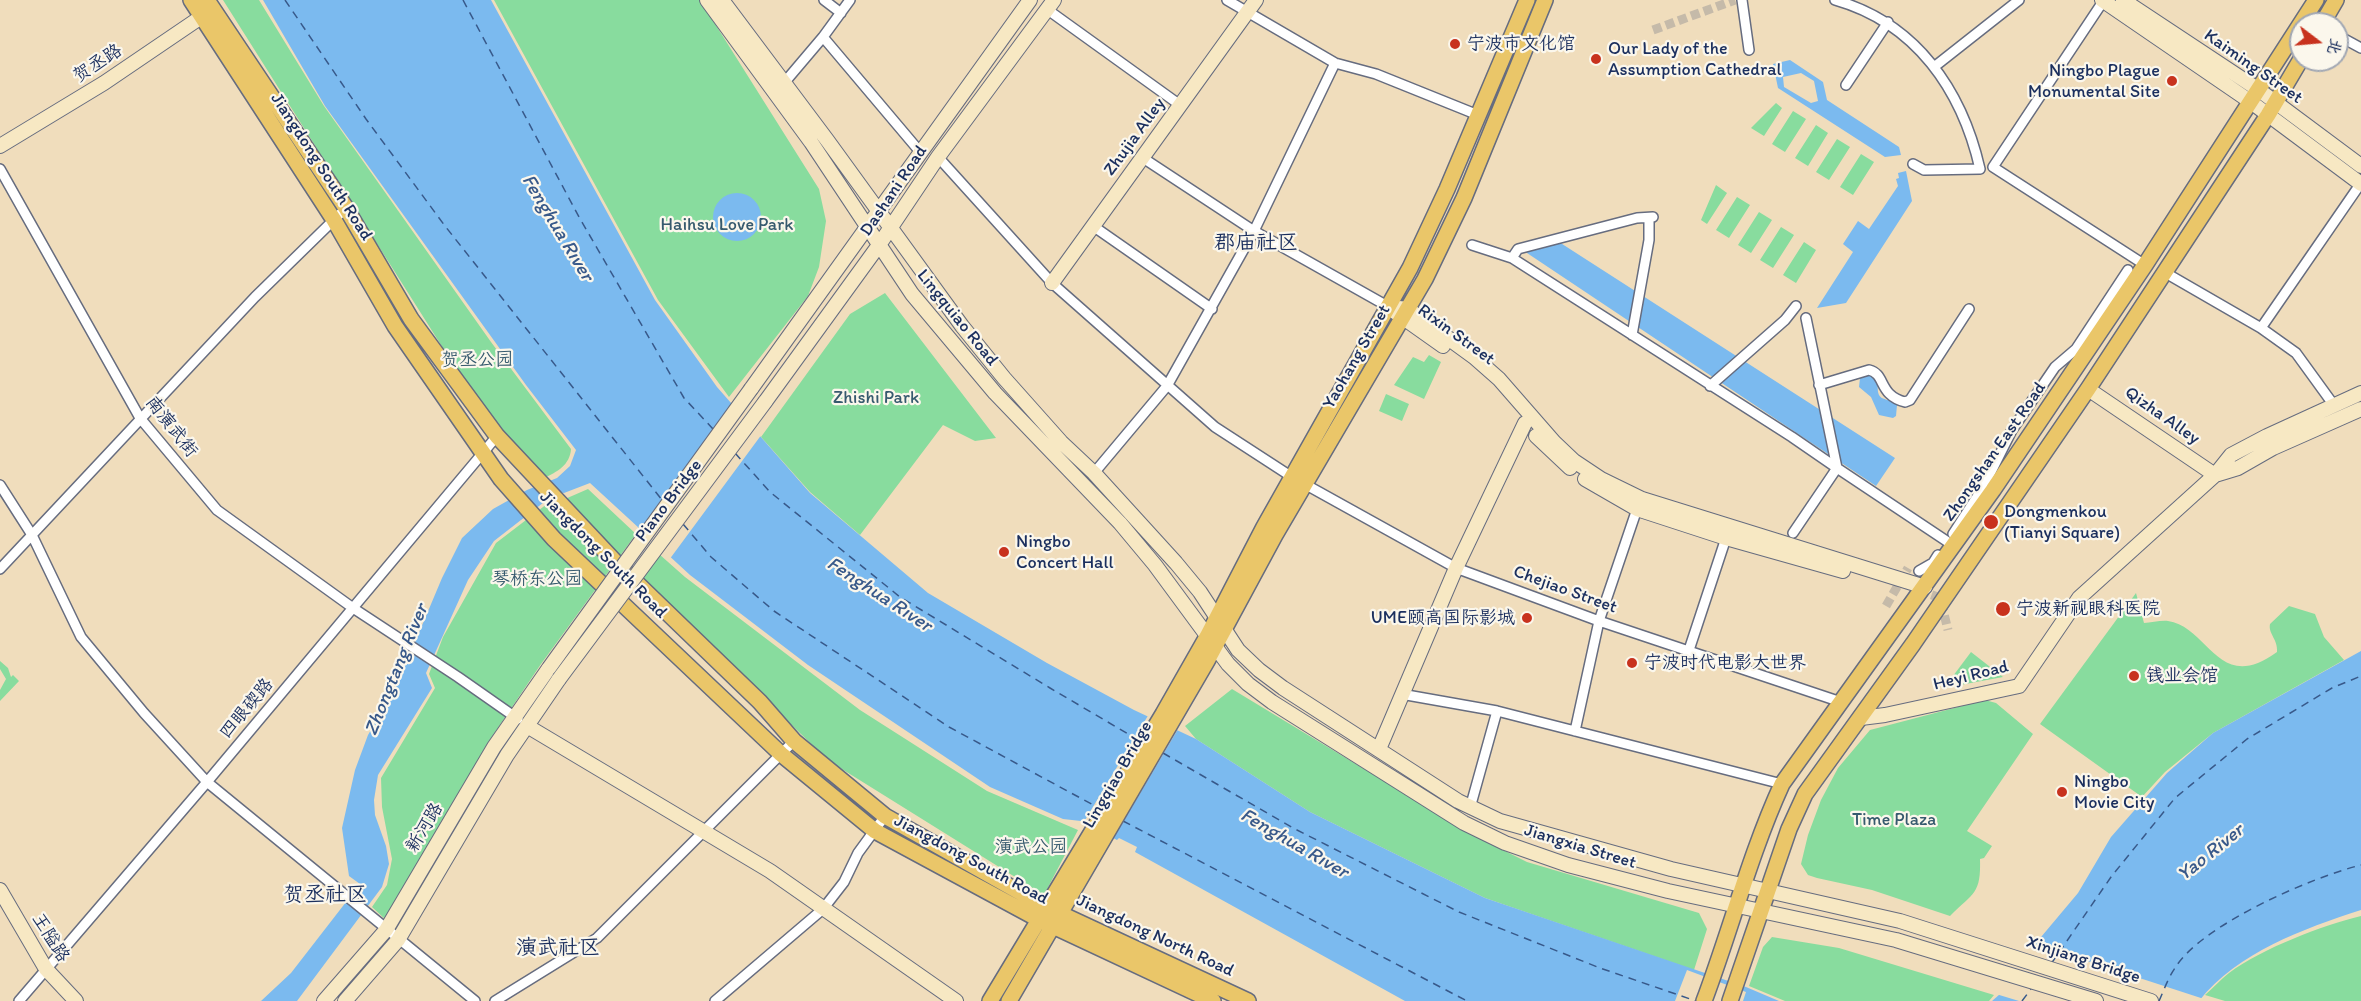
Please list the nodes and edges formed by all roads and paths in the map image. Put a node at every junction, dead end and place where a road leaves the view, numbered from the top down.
1 (190, 0) edge
2 (707, 0) edge
3 (722, 0) edge
4 (824, 0) edge
5 (850, 0) edge
6 (1029, 0) edge
7 (1227, 0) edge
8 (1256, 0) edge
9 (1527, 0) edge
10 (1545, 0) edge
11 (1742, 0) edge
12 (1835, 0) edge
13 (2019, 0) edge
14 (2103, 0) edge
15 (2123, 0) edge
16 (2316, 0) edge
17 (1861, 2) edge
18 (1051, 5) edge
19 (207, 9) edge
20 (841, 12) junction
21 (1247, 13) junction
22 (1888, 22) junction
23 (823, 37) junction
24 (1749, 50) dead end
25 (1335, 63) junction
26 (1934, 67) junction
27 (2293, 72) edge
28 (784, 83) junction
29 (1846, 85) dead end
30 (2255, 96) junction
31 (1180, 105) junction
32 (2272, 109) junction
33 (1478, 115) junction
34 (0, 146) edge
35 (921, 153) junction
36 (938, 157) junction
37 (1143, 158) junction
38 (1913, 164) dead end
39 (2361, 166) edge
40 (0, 169) edge
41 (2361, 184) edge
42 (346, 208) junction
43 (879, 212) junction
44 (334, 220) junction
45 (1093, 226) junction
46 (867, 228) junction
47 (891, 228) junction
48 (1254, 231) junction
49 (879, 245) junction
50 (1472, 245) dead end
51 (1512, 258) junction
52 (2145, 265) junction
53 (2128, 270) dead end
54 (2164, 272) junction
55 (1052, 283) junction
56 (1796, 306) dead end
57 (1389, 307) junction
58 (1212, 309) junction
59 (1969, 309) dead end
60 (1405, 314) junction
61 (1806, 318) dead end
62 (2261, 328) junction
63 (1633, 331) junction
64 (1713, 383) junction
65 (1819, 385) junction
66 (1167, 386) junction
67 (752, 389) joint
68 (2088, 389) junction
69 (2361, 393) edge
70 (765, 402) joint
71 (2333, 404) junction
72 (2361, 409) edge
73 (140, 418) junction
74 (1525, 423) junction
75 (497, 436) junction
76 (483, 453) junction
77 (1837, 468) junction
78 (1094, 473) junction
79 (2215, 475) junction
80 (1299, 480) junction
81 (0, 484) edge
82 (1637, 509) junction
83 (1793, 533) dead end
84 (32, 536) junction
85 (1726, 538) junction
86 (1948, 542) junction
87 (1456, 568) junction
88 (0, 569) edge
89 (1919, 571) tunnel mouth
90 (1922, 590) junction
91 (353, 608) junction
92 (1599, 621) junction
93 (1220, 624) junction
94 (1212, 641) junction
95 (1689, 650) junction
96 (549, 668) joint
97 (559, 679) joint
98 (1401, 694) junction
99 (1841, 702) junction
100 (1497, 711) junction
101 (515, 717) junction
102 (1168, 717) joint
103 (1861, 718) junction
104 (527, 726) junction
105 (1575, 730) junction
106 (794, 741) junction
107 (1379, 749) junction
108 (781, 754) junction
109 (207, 782) junction
110 (1782, 784) junction
111 (1470, 807) junction
112 (885, 816) junction
113 (704, 831) junction
114 (875, 831) junction
115 (1092, 845) junction
116 (1743, 886) junction
117 (0, 890) edge
118 (1768, 891) junction
119 (1737, 906) junction
120 (823, 909) junction
121 (1761, 912) junction
122 (1042, 913) junction
123 (1056, 920) junction
124 (386, 930) junction
125 (398, 940) junction
126 (2005, 954) joint
127 (46, 969) junction
128 (2000, 971) joint
129 (18, 1001) edge
130 (76, 1001) edge
131 (324, 1001) edge
132 (345, 1001) edge
133 (475, 1001) edge
134 (495, 1001) edge
135 (715, 1001) edge
136 (956, 1001) edge
137 (990, 1001) edge
138 (1009, 1001) edge
139 (1213, 1001) edge
140 (1248, 1001) edge
141 (1704, 1001) edge
142 (1730, 1001) edge
143 (2096, 1001) edge
144 (2151, 1001) edge

1 - 19 main road, Jiangdong South Road
2 - 46 main road, Lingquiao Road
3 - 28 main road, Lingquiao Road
4 - 20 street
5 - 20 street
6 - 35 main road, Dashani Road
7 - 21 street
8 - 21 main road, Zhujia Alley
9 - 33 main road, Yaohang Street
10 - 60 main road, Yaohang Street
11 - 24 street
12 - 17 street
13 - 26 street
14 - 30 main road, Kaiming Street
14 - 52 street
15 - 30 main road, Kaiming Street
16 - 30 main road, Zhongshan East Road
17 - 22 street
18 - 31 street
18 - 36 main road, Dashani Road
19 - 34 main road, 贺丞路
19 - 42 main road, Jiangdong South Road
19 - 44 main road, Jiangdong South Road
20 - 23 street
21 - 25 street
21 - 31 main road, Zhujia Alley
22 - 26 street
22 - 29 street
23 - 28 street
23 - 35 street
25 - 33 street
25 - 48 street
26 - 38 street
27 - 32 main road
28 - 43 main road, Lingquiao Road
30 - 32 main road, Kaiming Street
30 - 52 main road, Zhongshan East Road
31 - 37 main road, Zhujia Alley
32 - 39 main road, Kaiming Street
32 - 41 main road, Kaiming Street
32 - 54 main road
33 - 57 main road, Yaohang Street
35 - 43 main road, Dashani Road
36 - 47 main road, Dashani Road
36 - 55 street, Chejiao Street
37 - 45 main road, Zhujia Alley
37 - 48 street
40 - 73 street, 南演武街
41 - 62 street
42 - 44 street
42 - 75 main road, Jiangdong South Road
43 - 46 main road, Dashani Road
43 - 47 main road, Lingquiao Road
44 - 73 street
44 - 76 main road, Jiangdong South Road
45 - 55 main road, Zhujia Alley
45 - 58 street
46 - 49 main road, Lingquiao Road
46 - 67 main road, Dashani Road
47 - 49 main road, Dashani Road
47 - 78 main road, Lingquiao Road
48 - 57 street
48 - 58 street
49 - 70 main road, Dashani Road
49 - 94 main road, Lingquiao Road
50 - 51 street
51 - 63 street
51 - 63 street
52 - 90 main road, Zhongshan East Road
53 - 86 street
54 - 62 street
54 - 68 main road
55 - 66 street, Chejiao Street
56 - 64 street
57 - 60 main road, Rixin Street
57 - 80 main road, Yaohang Street
58 - 66 street
59 - 65 street
60 - 74 main road, Rixin Street
60 - 80 main road, Yaohang Street
60 - 90 main road, Rixin Street
61 - 65 street
62 - 71 street
63 - 64 street
64 - 77 street
65 - 77 street
66 - 78 street
66 - 80 street, Chejiao Street
67 - 96 main road, Piano Bridge, bridge
68 - 79 main road, Qizha Alley
68 - 103 main road
69 - 71 main road, Heyi Road
70 - 97 main road, Piano Bridge, bridge
71 - 79 main road, Heyi Road
72 - 79 main road, Heyi Road
73 - 84 street
73 - 91 street, 南演武街
74 - 82 main road, Rixin Street
74 - 87 main road
75 - 76 street, 四眼碶路
75 - 106 main road, Jiangdong South Road
76 - 91 street, 四眼碶路
76 - 108 main road, Jiangdong South Road
77 - 83 street
77 - 86 street
78 - 93 main road, Lingquiao Road
79 - 103 main road, Heyi Road
80 - 87 street, Chejiao Street
80 - 93 main road, Yaohang Street
81 - 84 street
82 - 85 main road, Rixin Street
82 - 92 street
84 - 88 street
84 - 109 street
85 - 90 main road, Rixin Street
85 - 95 street
86 - 89 street
87 - 92 street, Chejiao Street
87 - 98 main road
90 - 99 main road, Zhongshan East Road
91 - 101 street, 南演武街
91 - 109 street, 四眼碶路
92 - 95 street, Chejiao Street
92 - 105 street
93 - 94 main road, Yaohang Street
93 - 107 main road, Jiangxia Street
94 - 102 main road, Yaohang Street
94 - 119 main road, Jiangxia Street
95 - 99 street, Chejiao Street
96 - 101 main road, 新河路
97 - 104 main road, 新河路
98 - 100 street
98 - 107 main road
99 - 110 main road, Zhongshan East Road
100 - 105 street
100 - 111 street
101 - 104 street, 南演武街
101 - 124 main road, 新河路
102 - 115 main road, Lingqiao Bridge
103 - 118 main road
104 - 113 main road
104 - 125 main road, 新河路
105 - 110 street
106 - 108 street
106 - 112 main road, Jiangdong South Road
107 - 111 main road, Jiangxia Street
108 - 113 street
108 - 114 main road, Jiangdong South Road
109 - 124 street
109 - 127 street, 四眼碶路
110 - 116 main road, Zhongshan East Road
111 - 116 main road, Jiangxia Street
112 - 114 street
112 - 122 main road, Jiangdong South Road
113 - 120 main road
113 - 134 street
114 - 120 street
114 - 122 main road, Jiangdong South Road
115 - 122 main road
115 - 123 main road
116 - 118 main road, Jiangxia Street
116 - 119 main road, Zhongshan East Road
117 - 127 main road, 王隘路
118 - 121 main road
118 - 126 main road, Jiangxia Street
119 - 121 main road, Jiangxia Street
119 - 141 main road, Zhongshan East Road
120 - 135 street
120 - 136 main road
121 - 128 main road, Jiangxia Street
121 - 142 main road
122 - 123 main road, Jiangdong North Road
122 - 137 main road
123 - 138 main road
123 - 139 main road, Jiangdong North Road
123 - 140 main road, Jiangdong North Road
124 - 125 street
124 - 131 main road, 新河路
125 - 132 main road, 新河路
125 - 133 street
126 - 144 main road, Xinjiang Bridge
127 - 129 street, 四眼碶路
127 - 130 main road, 王隘路
128 - 143 main road, Xinjiang Bridge

